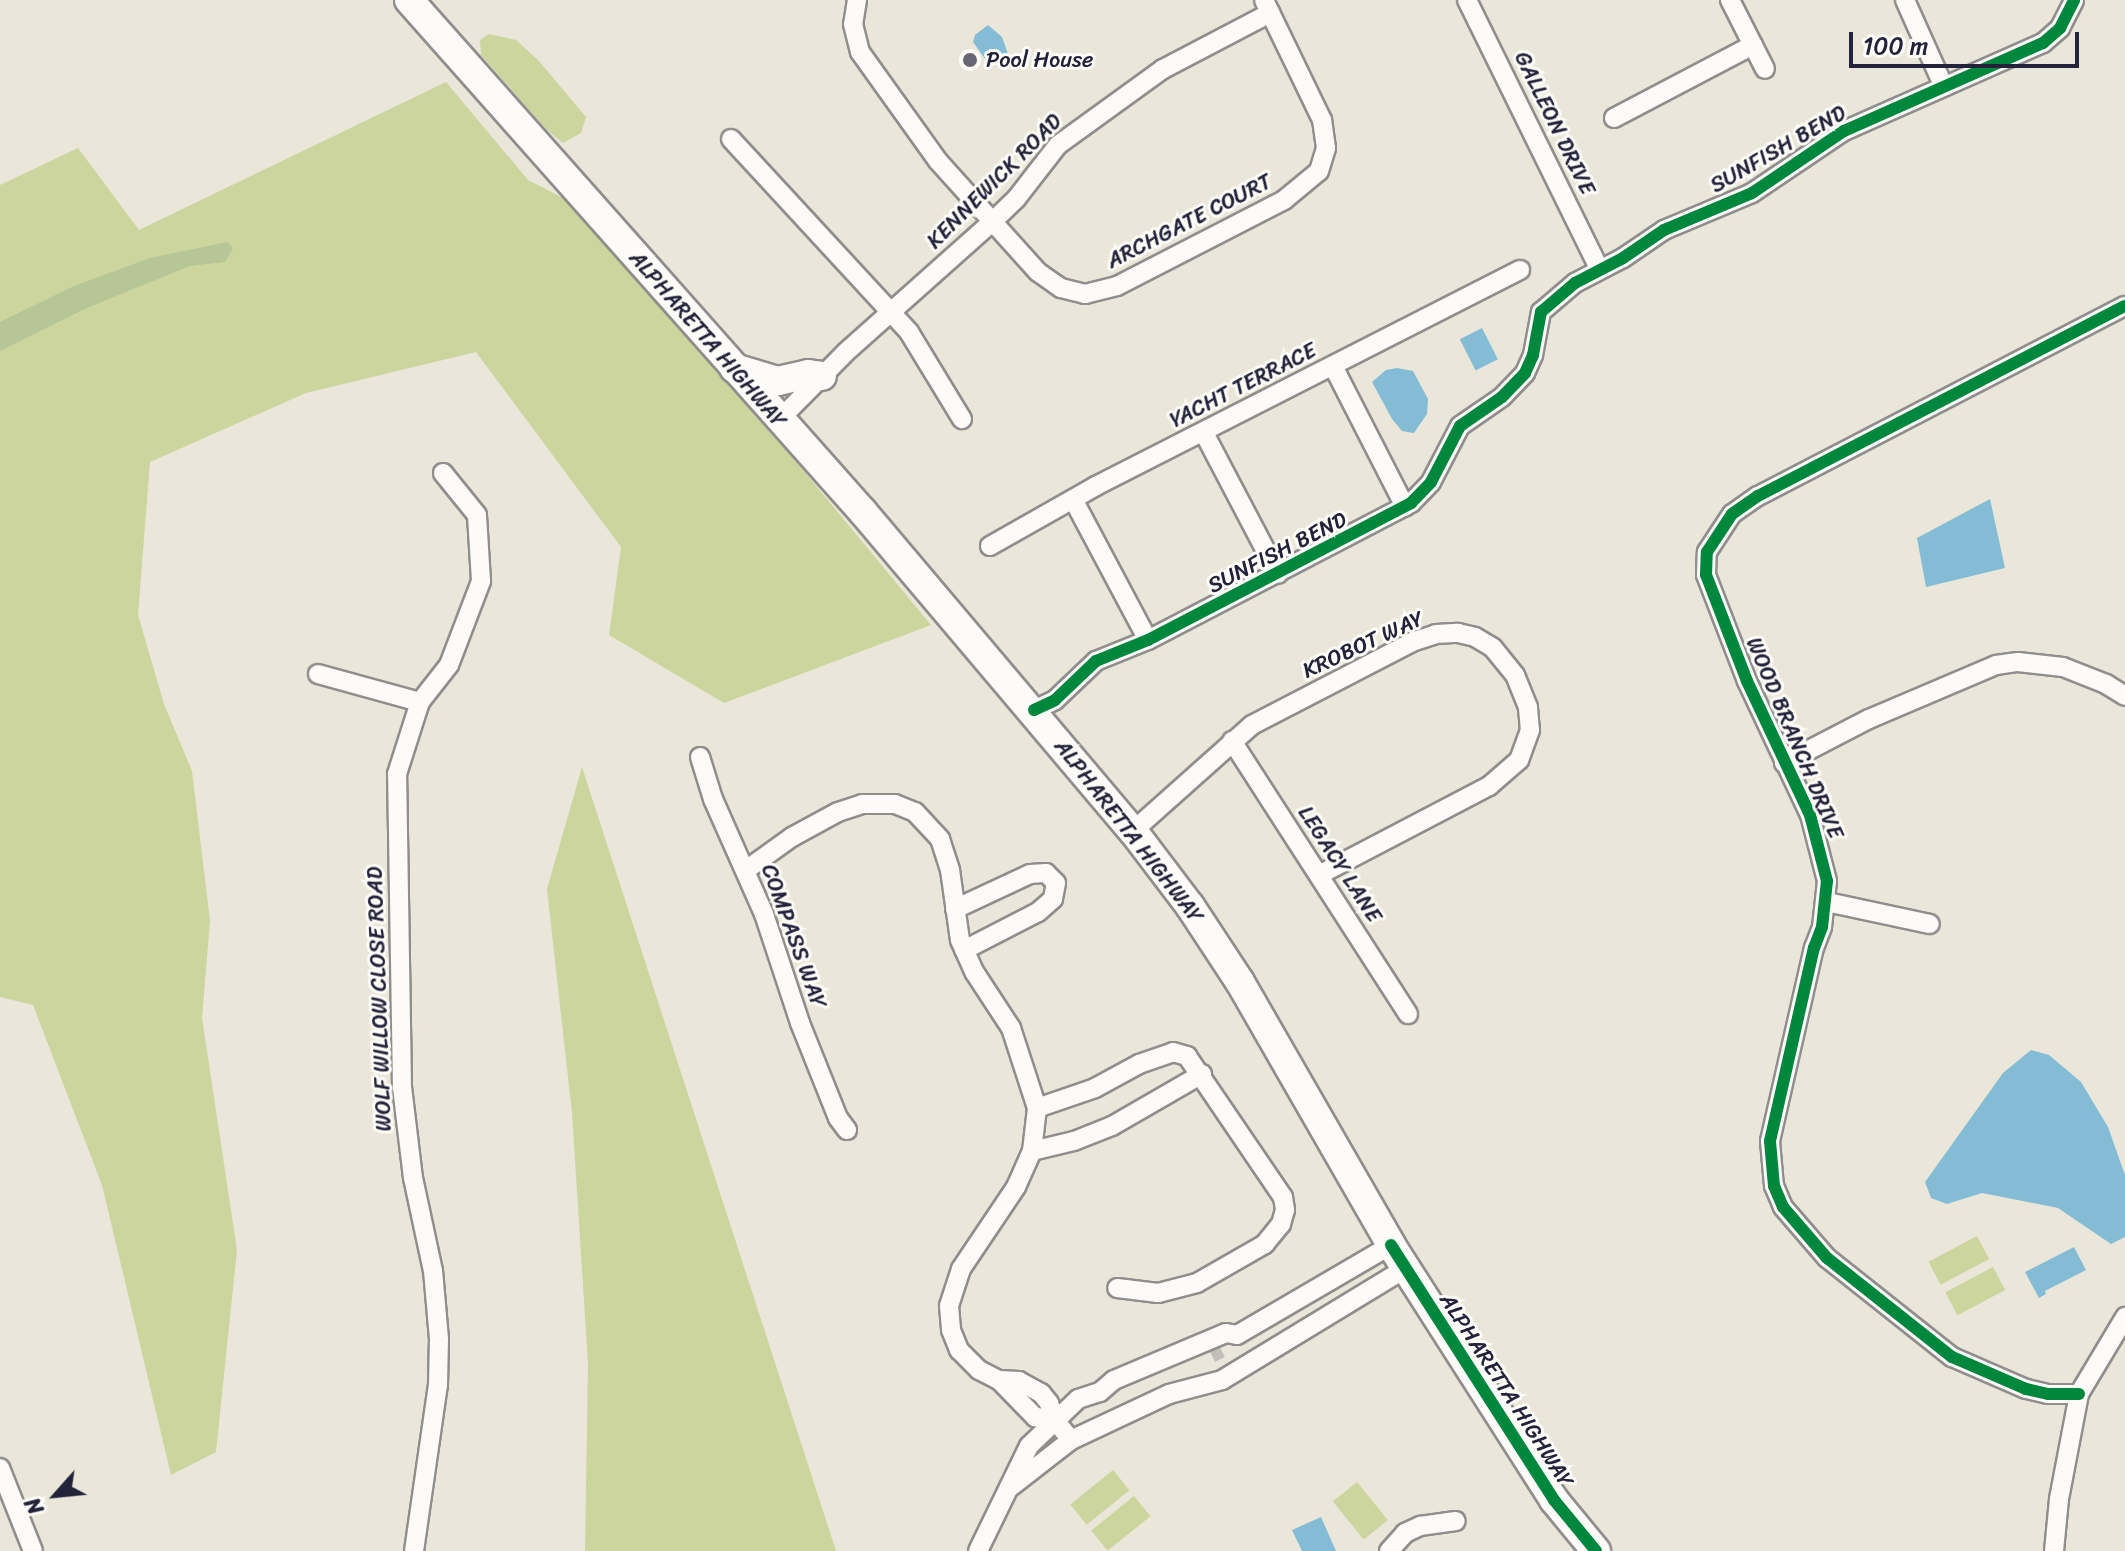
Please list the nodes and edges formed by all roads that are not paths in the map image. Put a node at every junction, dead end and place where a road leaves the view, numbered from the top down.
1 (409, 0) edge
2 (857, 0) edge
3 (1467, 0) edge
4 (1730, 0) edge
5 (1905, 0) edge
6 (2074, 0) edge
7 (1267, 6) edge
8 (1753, 45) junction
9 (1765, 69) dead end
10 (1944, 87) junction
11 (1614, 118) dead end
12 (731, 139) dead end
13 (991, 223) junction
14 (1599, 268) junction
15 (1520, 270) dead end
16 (2125, 306) edge
17 (892, 311) junction
18 (1333, 366) junction
19 (733, 367) junction
20 (822, 376) junction
21 (962, 419) dead end
22 (779, 420) junction
23 (1204, 433) junction
24 (443, 473) dead end
25 (1074, 501) junction
26 (1405, 507) junction
27 (990, 546) dead end
28 (1278, 574) junction
29 (1148, 640) junction
30 (318, 674) dead end
31 (2125, 696) edge
32 (420, 702) junction
33 (1034, 710) junction
34 (1232, 741) junction
35 (700, 757) dead end
36 (1784, 763) junction
37 (1133, 831) junction
38 (746, 870) junction
39 (1319, 875) junction
40 (1827, 902) junction
41 (955, 909) junction
42 (1930, 924) dead end
43 (964, 950) junction
44 (1408, 1014) dead end
45 (1202, 1074) junction
46 (1037, 1108) junction
47 (847, 1130) dead end
48 (1032, 1151) junction
49 (1398, 1257) junction
50 (1117, 1288) dead end
51 (2125, 1317) edge
52 (1237, 1335) junction
53 (1174, 1362) junction
54 (1186, 1389) junction
55 (2079, 1394) junction
56 (1054, 1419) junction
57 (1071, 1440) junction
58 (0, 1468) edge
59 (1012, 1486) junction
60 (1456, 1521) dead end
61 (33, 1551) edge
62 (414, 1551) edge
63 (978, 1551) edge
64 (1389, 1551) edge
65 (1596, 1551) edge
66 (2054, 1551) edge

1 - 19 main road, ALPHARETTA HIGHWAY
2 - 13 street, ARCHGATE COURT
3 - 14 street, GALLEON DRIVE
4 - 8 street
5 - 10 street
6 - 10 street, SUNFISH BEND
7 - 13 street, KENNEWICK ROAD
7 - 13 street, ARCHGATE COURT
8 - 9 street
8 - 11 street
10 - 14 street, SUNFISH BEND
12 - 17 street
13 - 17 street, KENNEWICK ROAD
14 - 26 street, SUNFISH BEND
15 - 18 street, YACHT TERRACE
16 - 36 street, WOOD BRANCH DRIVE
17 - 20 street, KENNEWICK ROAD
17 - 21 street
18 - 23 street, YACHT TERRACE
18 - 26 street
19 - 20 main road
19 - 22 main road, ALPHARETTA HIGHWAY
20 - 22 street, KENNEWICK ROAD
22 - 33 main road, ALPHARETTA HIGHWAY
23 - 25 street, YACHT TERRACE
23 - 28 street
24 - 32 street, WOLF WILLOW CLOSE ROAD
25 - 27 street, YACHT TERRACE
25 - 29 street
26 - 28 street, SUNFISH BEND
28 - 29 street, SUNFISH BEND
29 - 33 street, SUNFISH BEND
30 - 32 street
31 - 36 street
32 - 62 street, WOLF WILLOW CLOSE ROAD
33 - 37 main road, ALPHARETTA HIGHWAY
34 - 37 street, KROBOT WAY
34 - 39 street, LEGACY LANE
34 - 39 street, KROBOT WAY
35 - 38 street, COMPASS WAY
36 - 40 street, WOOD BRANCH DRIVE
37 - 49 main road, ALPHARETTA HIGHWAY
38 - 41 street
38 - 47 street, COMPASS WAY
39 - 44 street, LEGACY LANE
40 - 42 street
40 - 55 street, WOOD BRANCH DRIVE
41 - 43 street
41 - 43 street
43 - 46 street
45 - 46 street
45 - 48 street
45 - 50 street
46 - 48 street
48 - 56 street
49 - 52 street
49 - 54 street
49 - 65 main road, ALPHARETTA HIGHWAY
51 - 55 street
52 - 53 street
52 - 53 street
53 - 54 street
53 - 56 street
54 - 57 street
55 - 66 street
56 - 57 street
56 - 59 street
57 - 59 street
58 - 61 street
59 - 63 street
60 - 64 street

